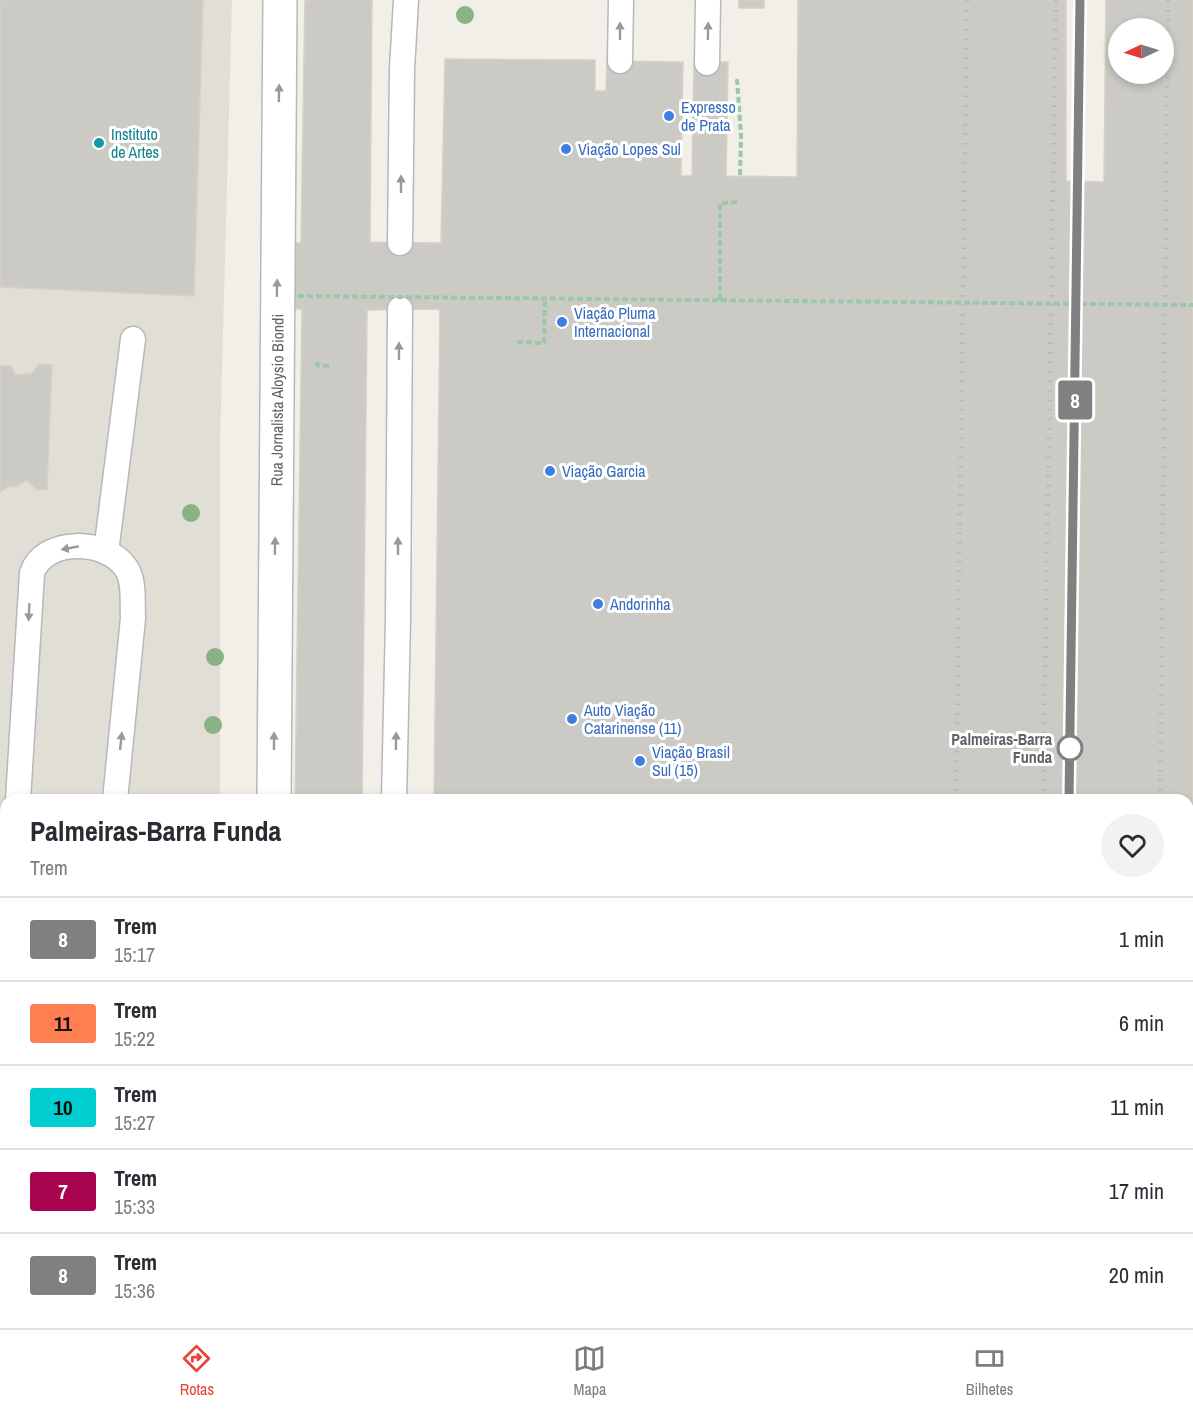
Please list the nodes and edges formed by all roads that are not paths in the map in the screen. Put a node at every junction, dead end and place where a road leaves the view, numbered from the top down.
1 (280, 0) edge
2 (406, 0) edge
3 (621, 0) edge
4 (708, 0) edge
5 (620, 61) dead end
6 (707, 63) dead end
7 (400, 243) dead end
8 (400, 309) dead end
9 (133, 339) dead end
10 (106, 552) junction
11 (18, 794) edge
12 (116, 794) edge
13 (274, 794) edge
14 (394, 794) edge

13 -> 1 street, Rua Jornalista Aloysio Biondi
7 -> 2 lane
5 -> 3 lane
6 -> 4 lane
14 -> 8 lane
9 - 10 lane
10 -> 11 lane
12 -> 10 lane

